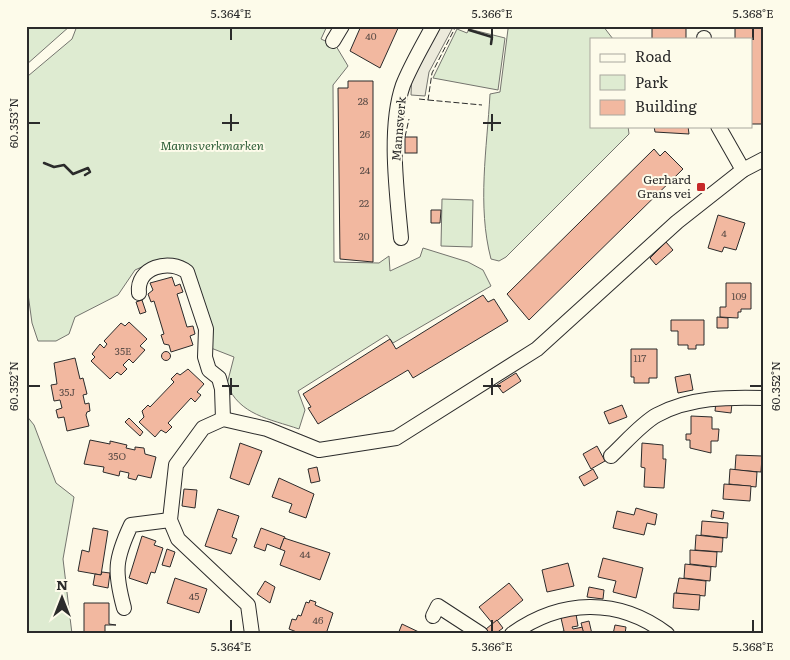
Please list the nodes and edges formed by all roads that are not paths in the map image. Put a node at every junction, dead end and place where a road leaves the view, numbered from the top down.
1 (342, 26) edge
2 (432, 26) edge
3 (333, 41) dead end
4 (719, 128) edge
5 (764, 159) edge
6 (742, 170) junction
7 (401, 238) dead end
8 (140, 293) dead end
9 (764, 398) edge
10 (223, 419) junction
11 (611, 456) dead end
12 (170, 520) junction
13 (124, 608) dead end
14 (433, 616) dead end
15 (252, 634) edge
16 (481, 634) edge
17 (512, 634) edge
18 (667, 634) edge

1 - 3 street
2 - 7 street, Mannsverk
4 - 6 street
5 - 6 street
6 - 10 street
8 - 10 street
9 - 11 street
10 - 12 street
12 - 13 street
12 - 15 street
14 - 16 street
17 - 18 street

